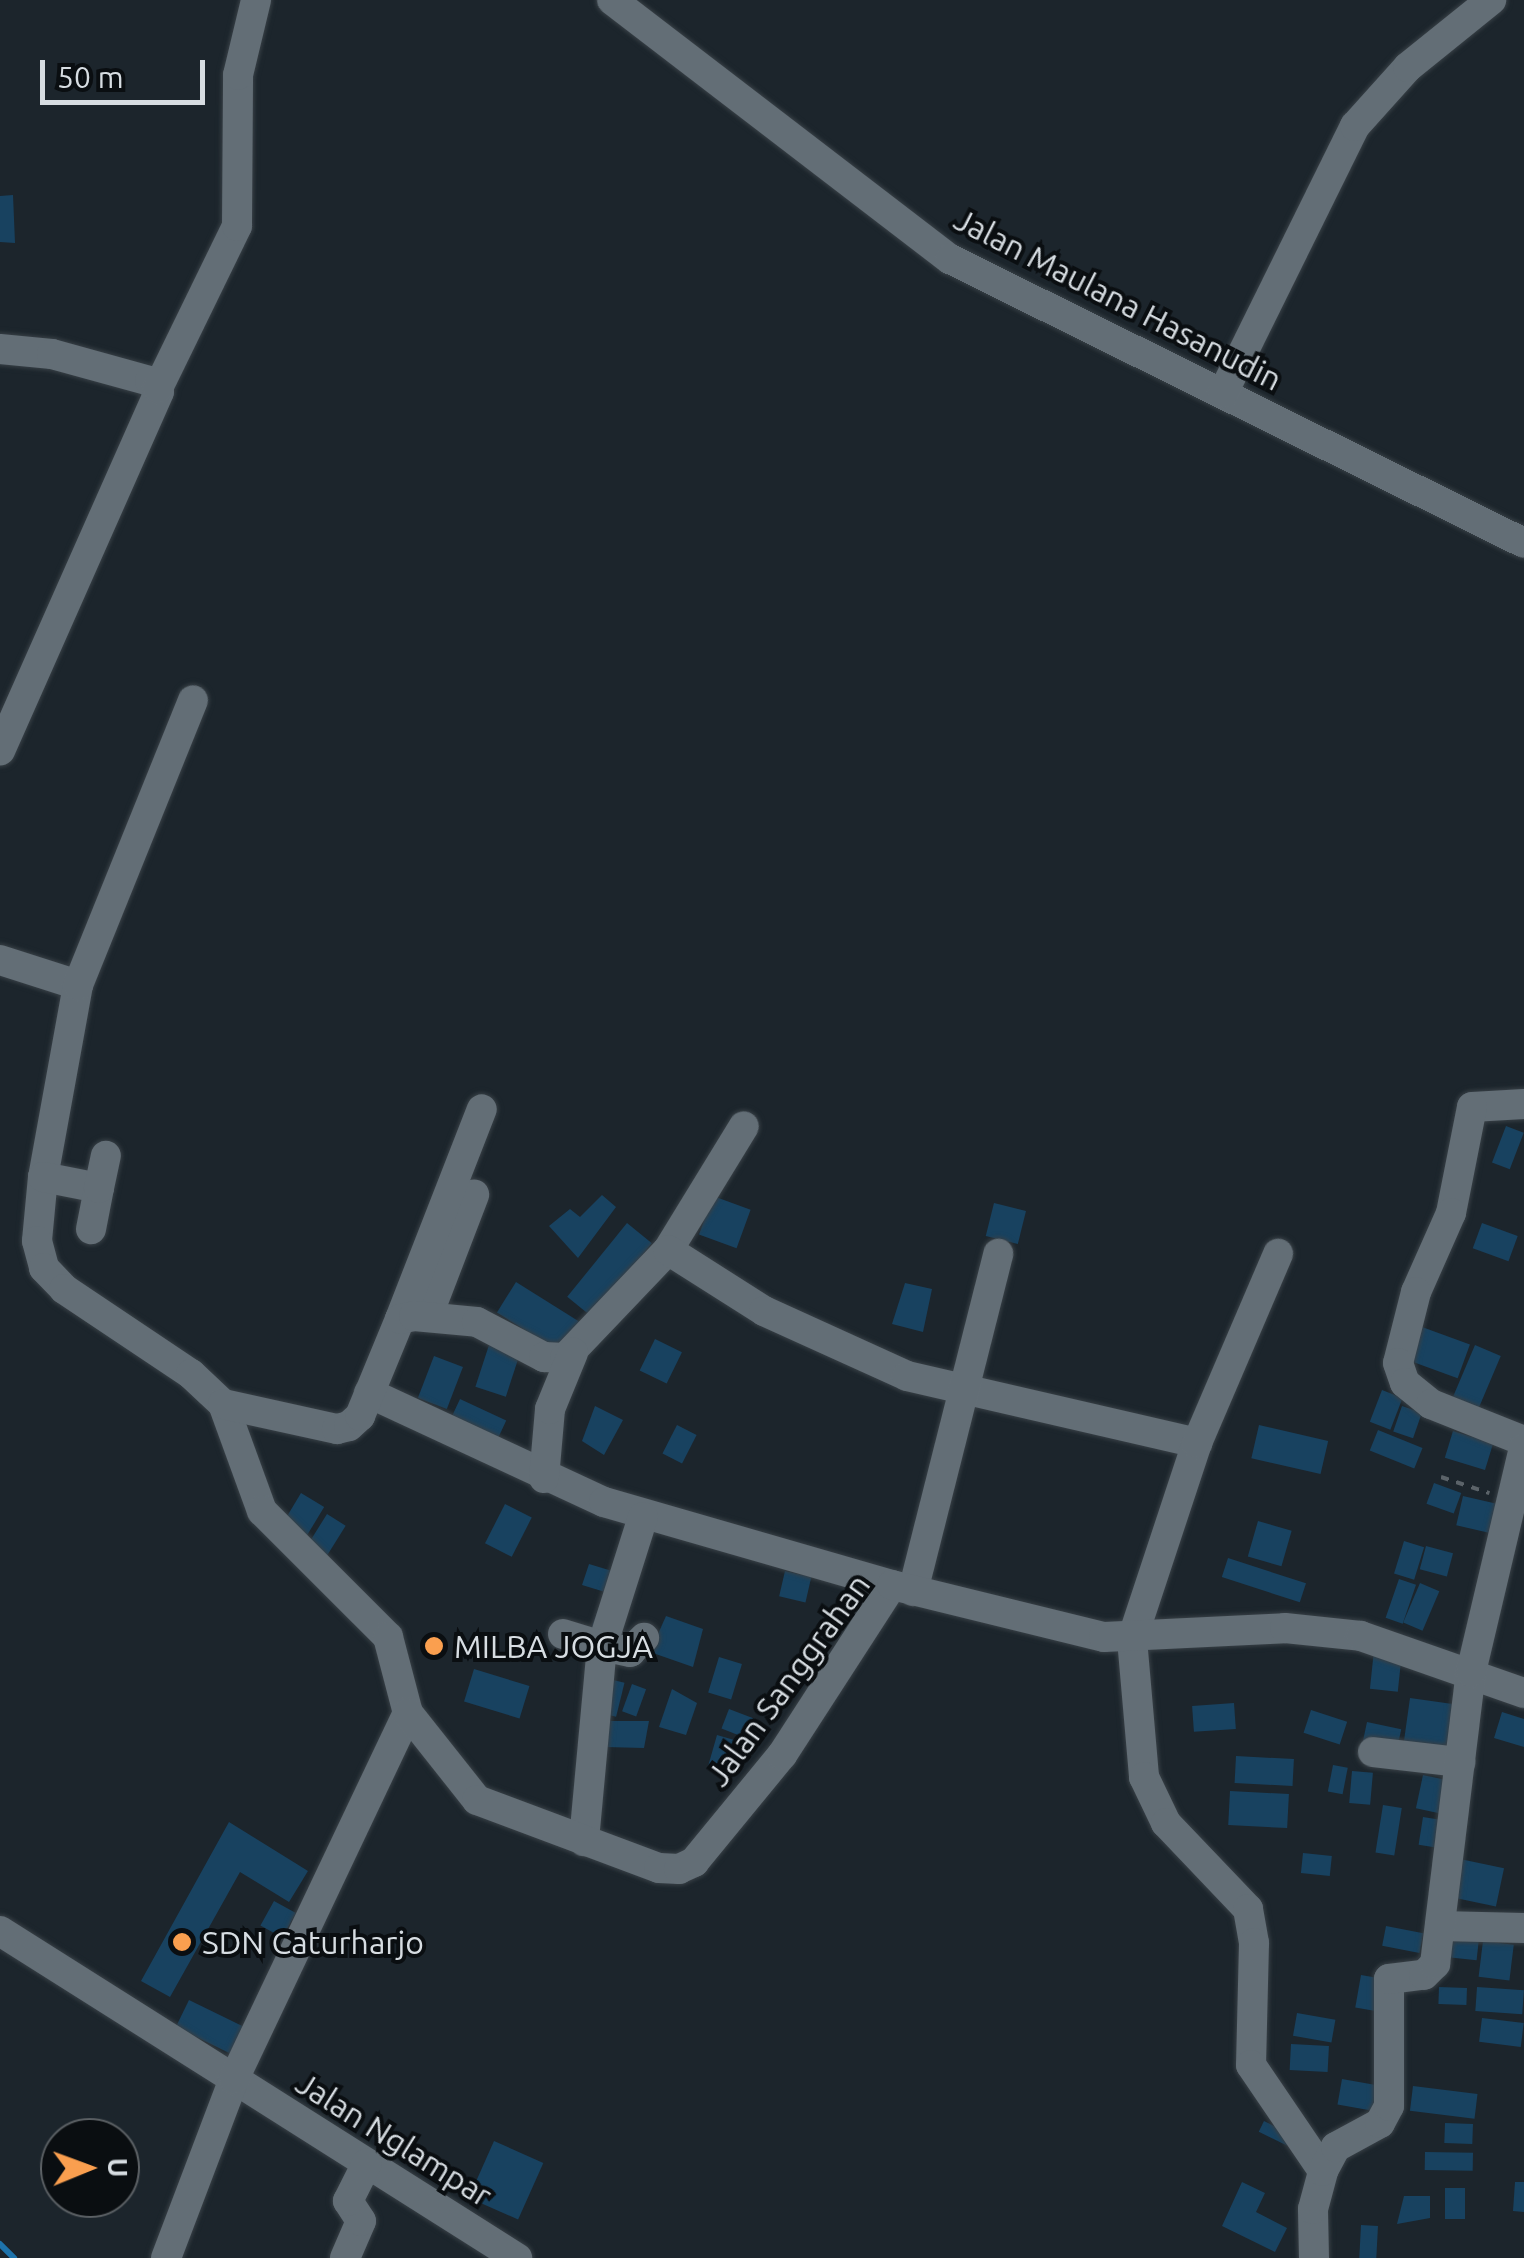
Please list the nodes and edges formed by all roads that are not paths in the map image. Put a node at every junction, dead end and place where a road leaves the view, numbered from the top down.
1 (256, 0) edge
2 (612, 0) edge
3 (1491, 0) edge
4 (0, 349) edge
5 (158, 388) junction
6 (1224, 393) junction
7 (1524, 543) edge
8 (193, 700) dead end
9 (0, 750) edge
10 (0, 960) edge
11 (78, 985) junction
12 (1524, 1104) edge
13 (482, 1109) dead end
14 (744, 1126) dead end
15 (106, 1156) dead end
16 (43, 1177) junction
17 (99, 1188) junction
18 (474, 1195) dead end
19 (91, 1229) dead end
20 (668, 1250) junction
21 (998, 1254) dead end
22 (1278, 1254) dead end
23 (414, 1317) junction
24 (573, 1353) junction
25 (966, 1387) junction
26 (369, 1393) junction
27 (223, 1404) junction
28 (1197, 1443) junction
29 (1524, 1444) edge
30 (544, 1478) junction
31 (643, 1516) junction
32 (903, 1588) junction
33 (563, 1634) dead end
34 (644, 1638) dead end
35 (1132, 1639) junction
36 (602, 1646) junction
37 (1471, 1672) junction
38 (1524, 1693) edge
39 (408, 1713) junction
40 (1373, 1752) dead end
41 (1460, 1762) junction
42 (584, 1841) junction
43 (1440, 1926) junction
44 (1524, 1928) edge
45 (0, 1931) edge
46 (234, 2079) junction
47 (367, 2164) junction
48 (1324, 2172) junction
49 (166, 2258) edge
50 (346, 2258) edge
51 (517, 2258) edge
52 (1314, 2258) edge

1 - 5 street
2 - 6 street, Jalan Maulana Hasanudin
3 - 6 street
4 - 5 street
5 - 9 street
6 - 7 street, Jalan Maulana Hasanudin
8 - 11 street
10 - 11 street
11 - 16 street
12 - 29 street
13 - 23 street
14 - 20 street
15 - 17 street
16 - 17 street
16 - 27 street
17 - 19 street
18 - 23 street
20 - 24 street
20 - 25 street
21 - 25 street
22 - 28 street
23 - 24 street
23 - 26 street
24 - 30 street
25 - 28 street
25 - 32 street
26 - 27 street
26 - 30 street
27 - 39 street
28 - 35 street
29 - 37 street
30 - 31 street
31 - 32 street
31 - 36 street
32 - 35 street, Jalan Sanggrahan
32 - 42 street, Jalan Sanggrahan
33 - 36 street
34 - 36 street
35 - 37 street, Jalan Sanggrahan
35 - 48 street
36 - 42 street
37 - 38 street, Jalan Sanggrahan
37 - 41 street
39 - 42 street, Jalan Sanggrahan
39 - 46 street
40 - 41 street
41 - 43 street
43 - 44 street
43 - 48 street
45 - 46 street, Jalan Nglampar
46 - 47 street, Jalan Nglampar
46 - 49 street
47 - 50 street
47 - 51 street, Jalan Nglampar
48 - 52 street

